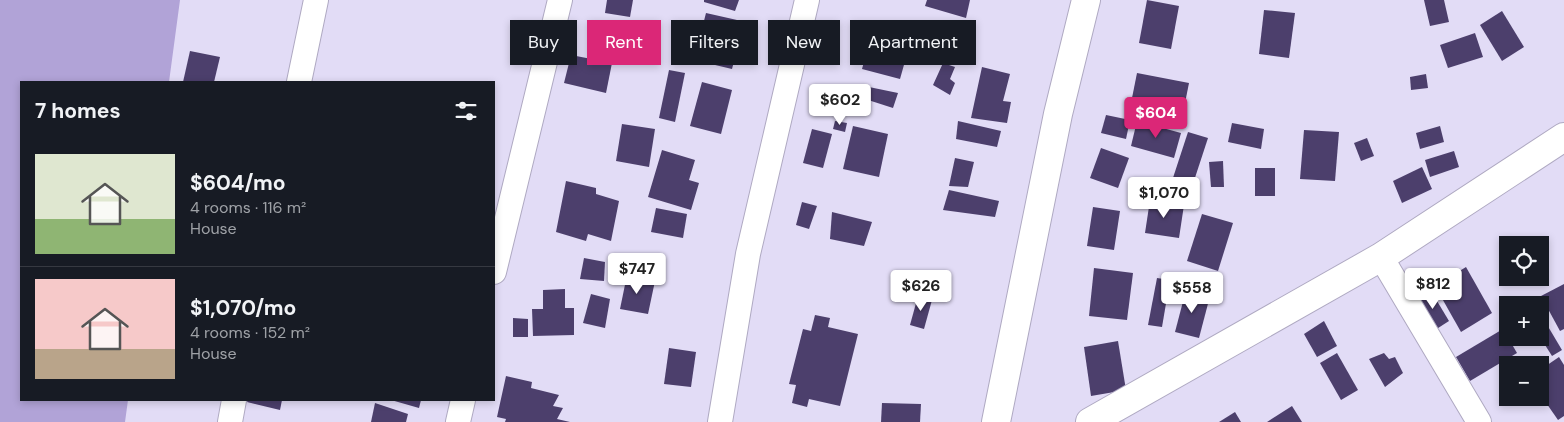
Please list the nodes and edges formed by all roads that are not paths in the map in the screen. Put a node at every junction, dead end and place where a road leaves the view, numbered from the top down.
1 (316, 0) edge
2 (560, 0) edge
3 (806, 0) edge
4 (1086, 0) edge
5 (299, 81) edge
6 (1564, 137) edge
7 (1381, 257) junction
8 (495, 268) edge
9 (234, 401) edge
10 (463, 401) edge
11 (230, 422) edge
12 (458, 422) edge
13 (720, 422) edge
14 (996, 422) edge
15 (1090, 422) edge
16 (1479, 422) edge

1 - 5 street
2 - 8 street
3 - 13 street
4 - 14 street
6 - 7 street
7 - 15 street
7 - 16 street
9 - 11 street
10 - 12 street

